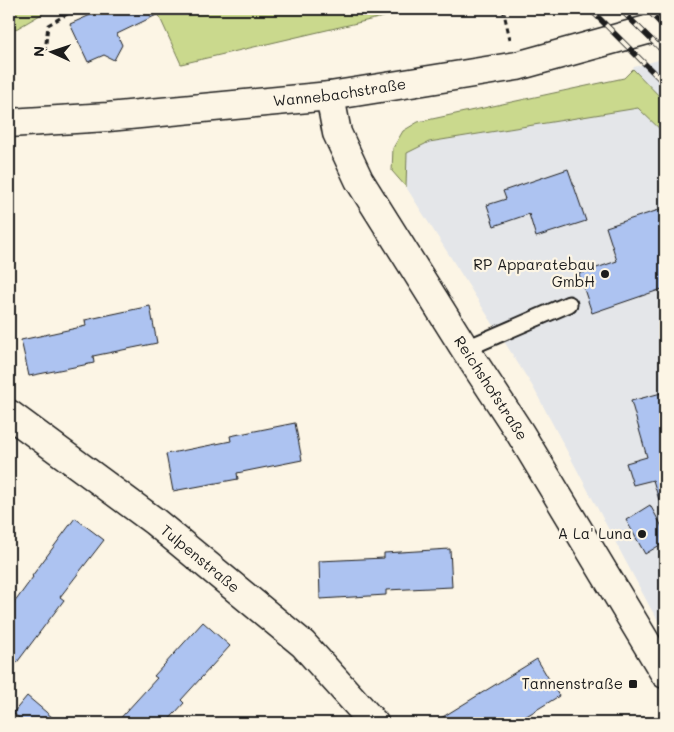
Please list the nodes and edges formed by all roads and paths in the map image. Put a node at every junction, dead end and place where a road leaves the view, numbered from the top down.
1 (76, 9) edge
2 (665, 25) edge
3 (45, 52) dead end
4 (330, 96) junction
5 (9, 123) edge
6 (569, 304) dead end
7 (465, 349) junction
8 (9, 414) edge
9 (665, 674) edge
10 (374, 723) edge

1 - 3 path
2 - 4 street, Wannebachstraße
4 - 5 street, Wannebachstraße
4 - 7 street, Reichshofstraße
6 - 7 lane
7 - 9 street, Reichshofstraße
8 - 10 street, Tulpenstraße

